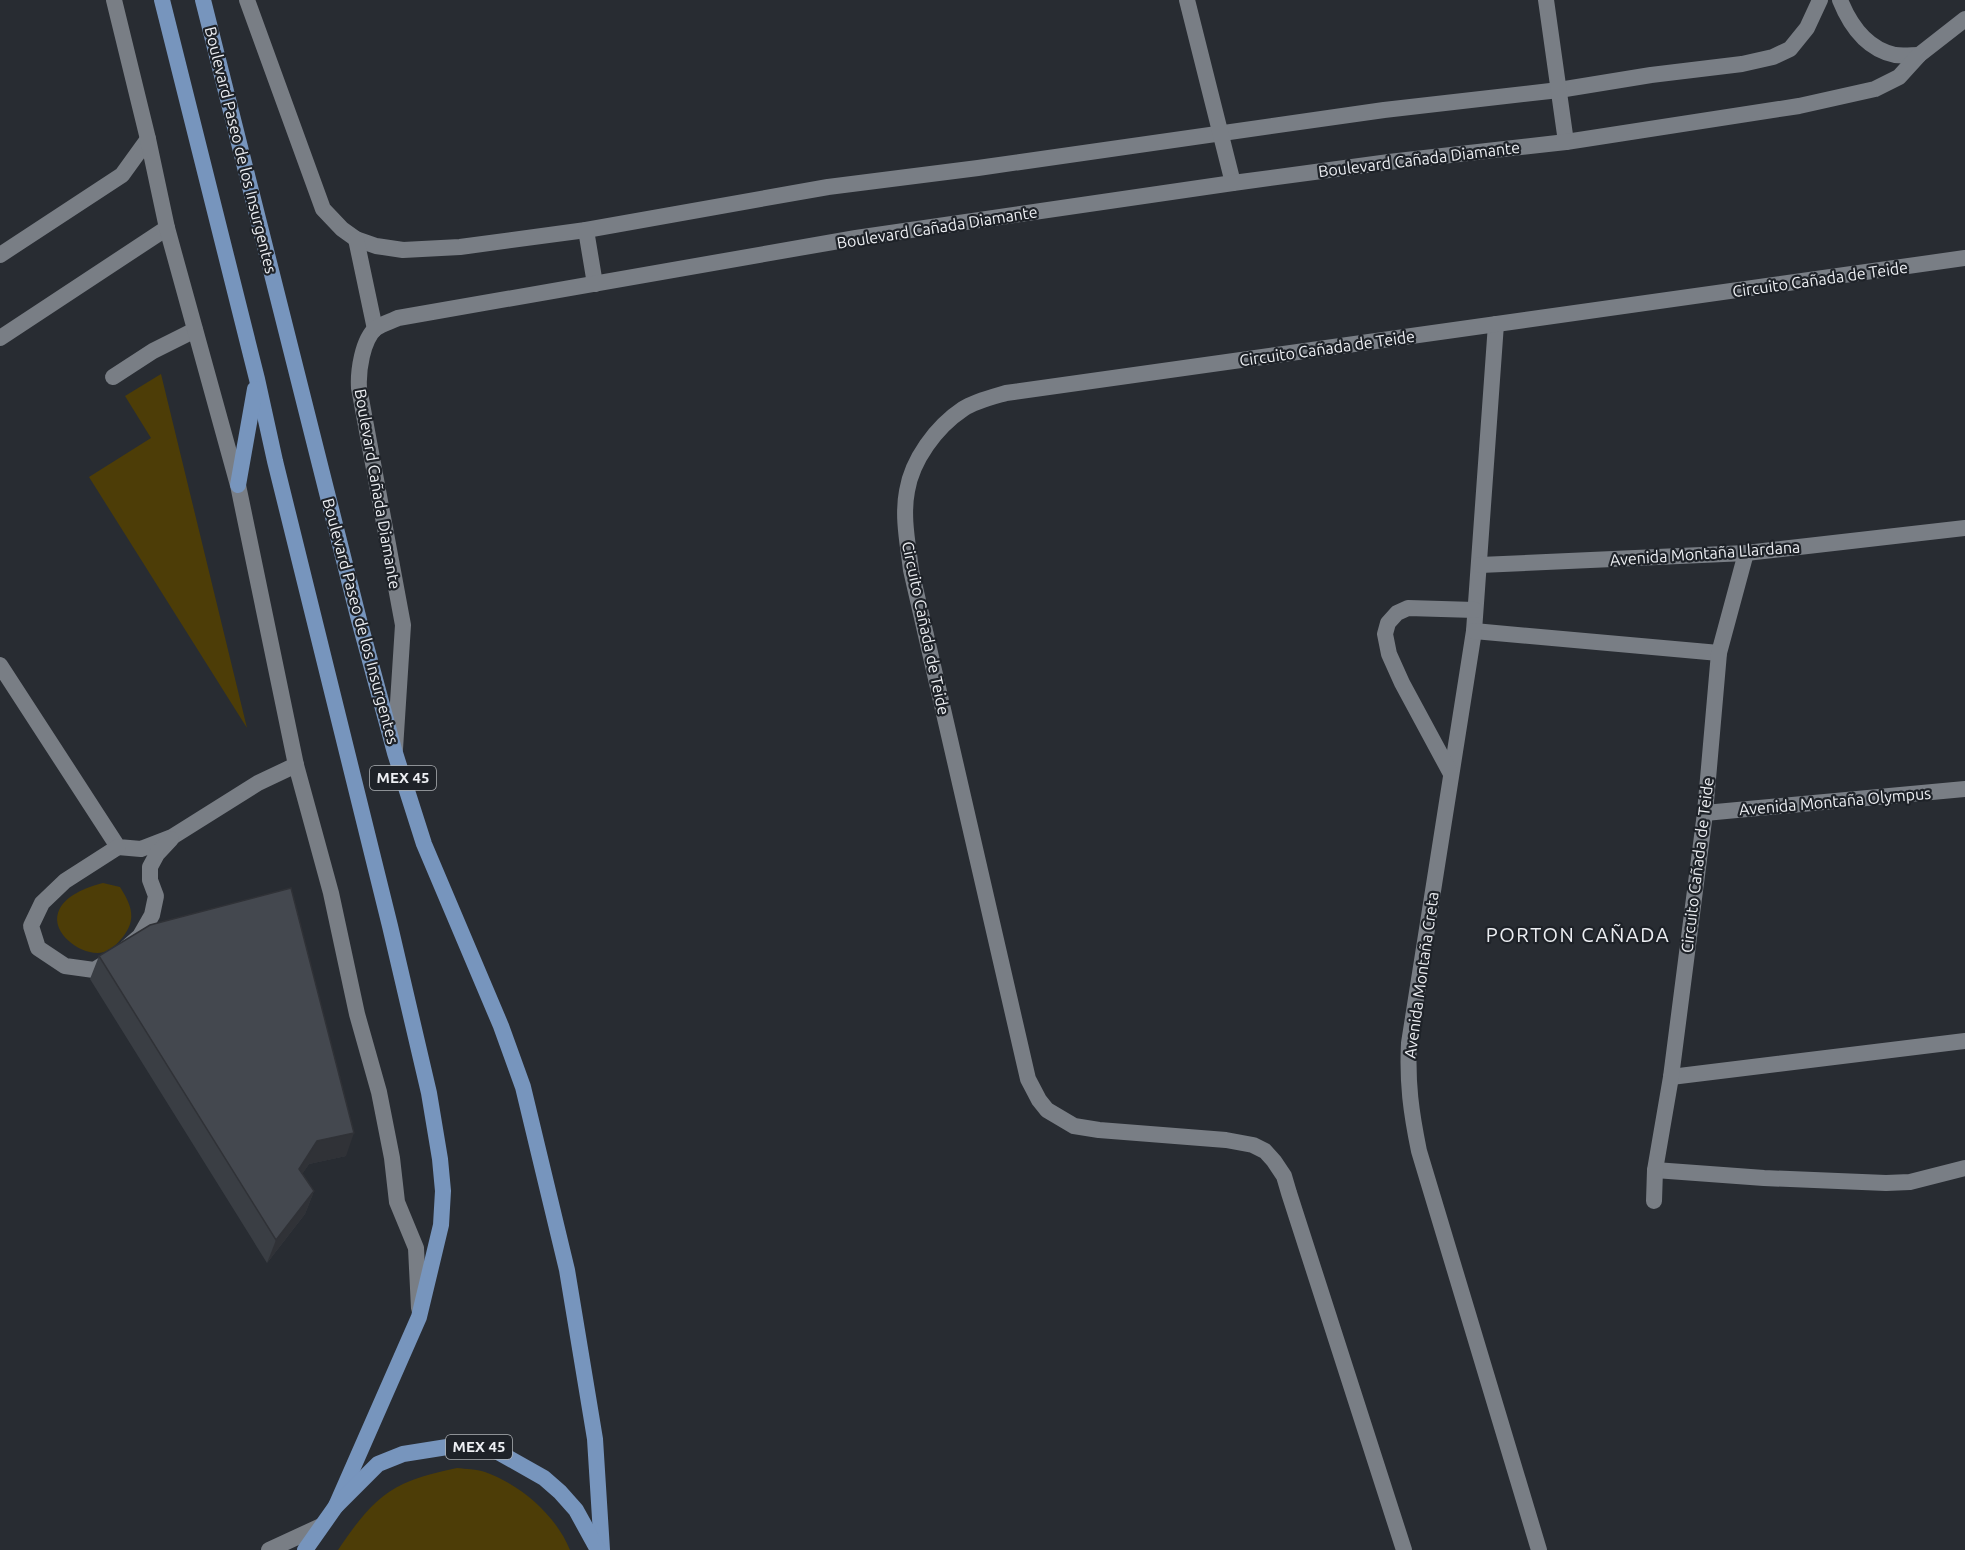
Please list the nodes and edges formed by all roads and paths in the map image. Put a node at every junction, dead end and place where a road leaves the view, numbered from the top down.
1 (114, 0) edge
2 (162, 0) edge
3 (203, 0) edge
4 (247, 0) edge
5 (1187, 0) edge
6 (1546, 0) edge
7 (1820, 0) edge
8 (1840, 0) edge
9 (1965, 19) edge
10 (1919, 55) junction
11 (1559, 90) junction
12 (1221, 134) junction
13 (148, 139) junction
14 (1566, 142) junction
15 (1233, 183) junction
16 (167, 228) junction
17 (586, 230) junction
18 (356, 238) junction
19 (0, 255) edge
20 (1965, 258) edge
21 (595, 284) junction
22 (1496, 324) junction
23 (375, 329) junction
24 (195, 330) junction
25 (0, 338) edge
26 (113, 377) dead end
27 (257, 380) junction
28 (238, 485) junction
29 (1965, 528) edge
30 (1746, 553) junction
31 (1480, 565) junction
32 (1475, 610) junction
33 (1474, 631) junction
34 (1719, 653) junction
35 (0, 665) edge
36 (395, 753) junction
37 (296, 765) junction
38 (1450, 772) junction
39 (1965, 789) edge
40 (1706, 813) junction
41 (172, 837) junction
42 (117, 847) junction
43 (1965, 1041) edge
44 (1671, 1077) junction
45 (1965, 1168) edge
46 (1655, 1170) junction
47 (1654, 1201) dead end
48 (419, 1317) junction
49 (336, 1506) junction
50 (321, 1526) junction
51 (269, 1550) edge
52 (306, 1550) edge
53 (600, 1550) edge
54 (1404, 1550) edge
55 (1539, 1550) edge

1 - 13 street
2 - 27 main road, MEX 45
3 - 36 main road, Boulevard Paseo de los Insurgentes / MEX 45
4 - 18 street
5 - 12 street
6 - 11 street
7 - 11 street
8 - 10 street
9 - 10 street, Boulevard Cañada Diamante
10 - 14 street, Boulevard Cañada Diamante
11 - 12 street
11 - 14 street
12 - 15 street
12 - 17 street
13 - 16 street
13 - 19 street
14 - 15 street, Boulevard Cañada Diamante
15 - 21 street, Boulevard Cañada Diamante
16 - 24 street
16 - 25 street
17 - 18 street
17 - 21 street
18 - 23 street
20 - 22 street, Circuito Cañada de Teide
21 - 23 street, Boulevard Cañada Diamante
22 - 31 street
22 - 54 street, Circuito Cañada de Teide
23 - 36 street, Boulevard Cañada Diamante
24 - 26 street
24 - 28 street
27 - 28 main road
27 - 48 main road, MEX 45
28 - 37 street
29 - 30 street, Avenida Montaña Llardana
30 - 31 street, Avenida Montaña Llardana
30 - 34 street, Circuito Cañada de Teide
31 - 32 street, Avenida Montaña Creta
32 - 33 street, Avenida Montaña Creta
32 - 38 street
33 - 34 street
33 - 38 street, Avenida Montaña Creta
34 - 40 street, Circuito Cañada de Teide
35 - 42 street
36 - 53 main road, Boulevard Paseo de los Insurgentes / MEX 45
37 - 41 street
37 - 48 street
38 - 55 street, Avenida Montaña Creta
39 - 40 street, Avenida Montaña Olympus
40 - 44 street, Circuito Cañada de Teide
41 - 42 street
41 - 42 street
43 - 44 street
44 - 46 street, Circuito Cañada de Teide
45 - 46 street
46 - 47 street, Circuito Cañada de Teide
48 - 49 main road, MEX 45
49 - 50 main road, MEX 45
49 - 53 main road, MEX 45
50 - 51 street
50 - 52 main road, MEX 45

